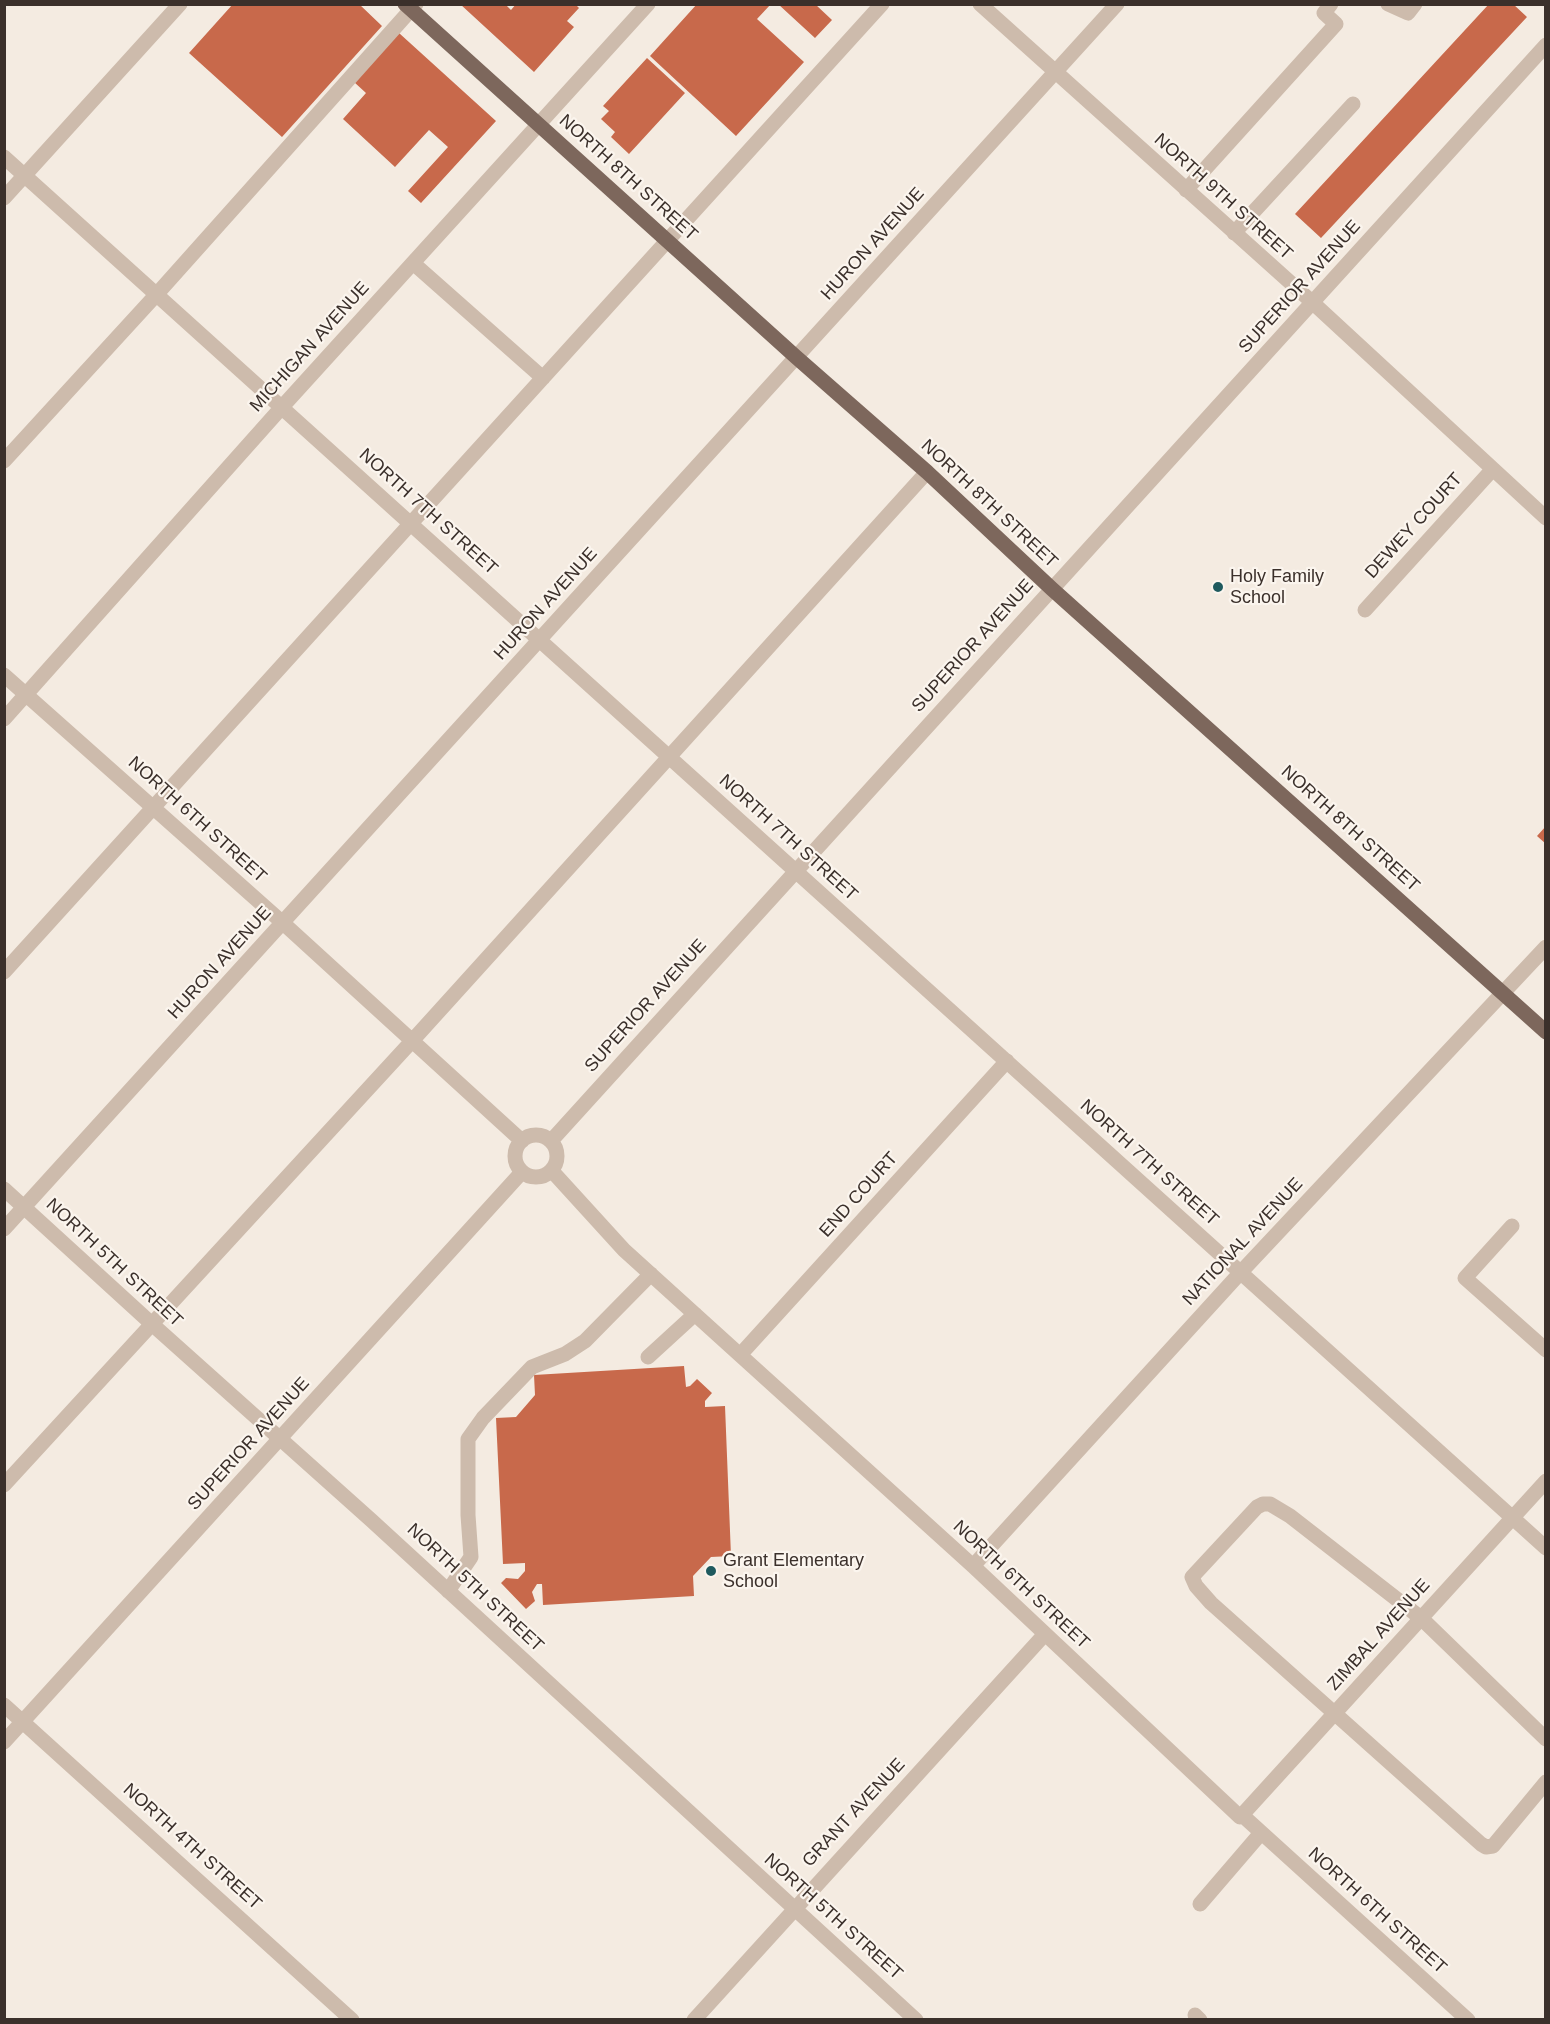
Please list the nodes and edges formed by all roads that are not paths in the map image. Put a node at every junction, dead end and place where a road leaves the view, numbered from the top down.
1 (180, 4) edge
2 (648, 4) edge
3 (882, 4) edge
4 (980, 4) edge
5 (1117, 4) edge
6 (1331, 4) edge
7 (1388, 4) edge
8 (1415, 4) edge
9 (411, 6) edge
10 (1545, 45) edge
11 (1055, 73) junction
12 (1353, 104) dead end
13 (539, 124) junction
14 (4, 157) edge
15 (25, 175) junction
16 (1186, 190) junction
17 (4, 198) edge
18 (1234, 233) junction
19 (669, 240) junction
20 (413, 263) junction
21 (156, 295) junction
22 (1312, 302) junction
23 (796, 357) junction
24 (543, 378) junction
25 (282, 407) junction
26 (4, 460) edge
27 (1492, 470) junction
28 (927, 472) junction
29 (1545, 518) edge
30 (411, 524) junction
31 (1052, 589) junction
32 (1365, 610) dead end
33 (540, 640) junction
34 (4, 675) edge
35 (26, 695) junction
36 (4, 719) edge
37 (669, 757) junction
38 (154, 807) junction
39 (795, 872) junction
40 (283, 923) junction
41 (1545, 947) edge
42 (4, 972) edge
43 (1503, 993) junction
44 (1545, 1032) edge
45 (412, 1041) junction
46 (1007, 1061) junction
47 (550, 1140) junction
48 (522, 1141) junction
49 (552, 1171) junction
50 (522, 1172) junction
51 (4, 1189) edge
52 (24, 1207) junction
53 (1512, 1226) dead end
54 (4, 1229) edge
55 (1241, 1272) junction
56 (651, 1274) junction
57 (695, 1314) junction
58 (153, 1325) junction
59 (1545, 1350) edge
60 (740, 1355) junction
61 (648, 1358) dead end
62 (280, 1439) junction
63 (1545, 1481) edge
64 (4, 1485) edge
65 (1512, 1518) junction
66 (1545, 1548) edge
67 (973, 1566) junction
68 (448, 1591) junction
69 (1421, 1618) junction
70 (1045, 1634) junction
71 (4, 1705) edge
72 (1334, 1713) junction
73 (23, 1722) junction
74 (1545, 1739) edge
75 (4, 1742) edge
76 (1545, 1782) edge
77 (1242, 1815) junction
78 (1261, 1833) junction
79 (1200, 1904) dead end
80 (794, 1908) junction
81 (1461, 2017) edge
82 (352, 2019) edge
83 (694, 2019) edge
84 (916, 2019) edge

1 - 15 street
2 - 13 street, MICHIGAN AVENUE
3 - 19 street
4 - 11 street, NORTH 9TH STREET
5 - 11 street, HURON AVENUE
6 - 16 street
7 - 8 street
9 - 13 main road, NORTH 8TH STREET
9 - 21 street
10 - 22 street, SUPERIOR AVENUE
11 - 16 street, NORTH 9TH STREET
11 - 23 street, HURON AVENUE
12 - 18 street
13 - 19 main road, NORTH 8TH STREET
13 - 20 street, MICHIGAN AVENUE
14 - 15 street, NORTH 7TH STREET
15 - 17 street
15 - 21 street, NORTH 7TH STREET
16 - 18 street, NORTH 9TH STREET
18 - 22 street, NORTH 9TH STREET
19 - 23 main road, NORTH 8TH STREET
19 - 24 street
20 - 24 street
20 - 25 street, MICHIGAN AVENUE
21 - 25 street, NORTH 7TH STREET
21 - 26 street
22 - 27 street, NORTH 9TH STREET
22 - 31 street, SUPERIOR AVENUE
23 - 28 main road, NORTH 8TH STREET
23 - 33 street, HURON AVENUE
24 - 30 street
25 - 30 street, NORTH 7TH STREET
25 - 35 street, MICHIGAN AVENUE
27 - 29 street, NORTH 9TH STREET
27 - 32 street, DEWEY COURT
28 - 31 main road, NORTH 8TH STREET
28 - 37 street
30 - 33 street, NORTH 7TH STREET
30 - 38 street
31 - 39 street, SUPERIOR AVENUE
31 - 43 main road, NORTH 8TH STREET
33 - 37 street, NORTH 7TH STREET
33 - 40 street, HURON AVENUE
34 - 35 street, NORTH 6TH STREET
35 - 36 street, MICHIGAN AVENUE
35 - 38 street, NORTH 6TH STREET
37 - 39 street, NORTH 7TH STREET
37 - 45 street
38 - 40 street, NORTH 6TH STREET
38 - 42 street
39 - 46 street, NORTH 7TH STREET
39 - 47 street, SUPERIOR AVENUE
40 - 45 street, NORTH 6TH STREET
40 - 52 street, HURON AVENUE
41 - 43 street, NATIONAL AVENUE
43 - 44 main road, NORTH 8TH STREET
43 - 55 street, NATIONAL AVENUE
45 - 48 street, NORTH 6TH STREET
45 - 58 street
46 - 55 street, NORTH 7TH STREET
46 - 60 street, END COURT
47 - 48 street
47 - 49 street
48 - 50 street
49 - 50 street
49 - 56 street, NORTH 6TH STREET
50 - 62 street, SUPERIOR AVENUE
51 - 52 street, NORTH 5TH STREET
52 - 54 street, HURON AVENUE
52 - 58 street, NORTH 5TH STREET
53 - 59 street
55 - 65 street, NORTH 7TH STREET
55 - 67 street, NATIONAL AVENUE
56 - 57 street, NORTH 6TH STREET
56 - 68 street
57 - 60 street, NORTH 6TH STREET
57 - 61 street
58 - 62 street, NORTH 5TH STREET
58 - 64 street
60 - 67 street, NORTH 6TH STREET
62 - 68 street, NORTH 5TH STREET
62 - 73 street, SUPERIOR AVENUE
63 - 65 street, ZIMBAL AVENUE
65 - 66 street, NORTH 7TH STREET
65 - 69 street, ZIMBAL AVENUE
67 - 70 street, NORTH 6TH STREET
68 - 80 street, NORTH 5TH STREET
69 - 72 street, ZIMBAL AVENUE
69 - 72 street
69 - 74 street
70 - 77 street, NORTH 6TH STREET
70 - 80 street, GRANT AVENUE
71 - 73 street, NORTH 4TH STREET
72 - 76 street
72 - 77 street, ZIMBAL AVENUE
73 - 75 street, SUPERIOR AVENUE
73 - 82 street, NORTH 4TH STREET
77 - 78 street, NORTH 6TH STREET
78 - 79 street
78 - 81 street, NORTH 6TH STREET
80 - 83 street, GRANT AVENUE
80 - 84 street, NORTH 5TH STREET

